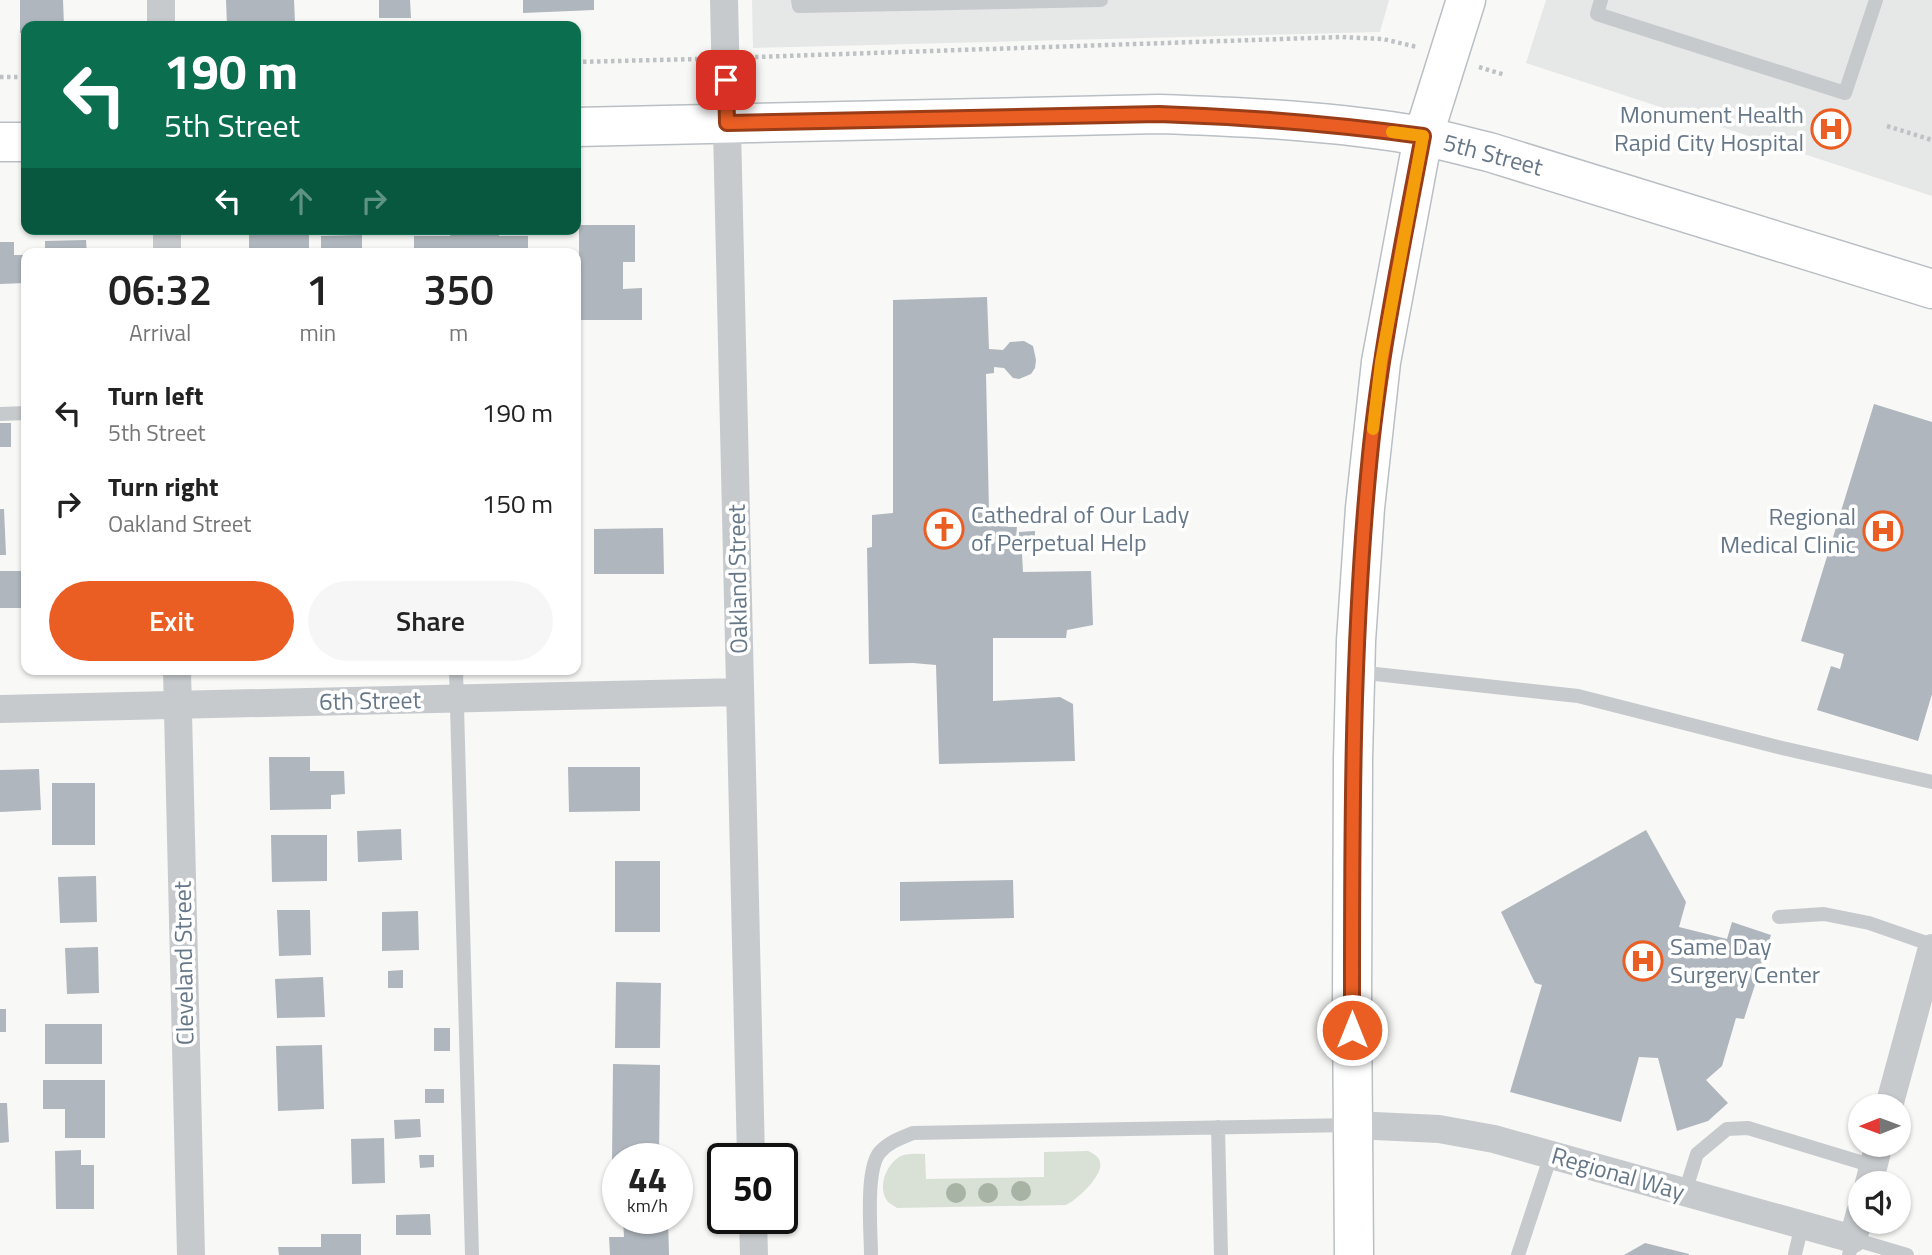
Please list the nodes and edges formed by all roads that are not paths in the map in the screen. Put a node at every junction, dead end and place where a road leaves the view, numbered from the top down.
1 (161, 0) edge
2 (724, 0) edge
3 (798, 0) edge
4 (1101, 0) edge
5 (1466, 0) edge
6 (1601, 0) edge
7 (1876, 0) edge
8 (161, 21) edge
9 (727, 123) junction
10 (581, 127) edge
11 (1423, 136) junction
12 (0, 142) edge
13 (21, 142) edge
14 (1932, 289) edge
15 (21, 413) edge
16 (0, 414) edge
17 (1355, 672) junction
18 (177, 675) edge
19 (456, 675) edge
20 (740, 692) junction
21 (457, 699) junction
22 (177, 705) junction
23 (0, 709) edge
24 (1932, 782) edge
25 (1779, 917) dead end
26 (1932, 947) edge
27 (1892, 1094) edge
28 (1353, 1125) junction
29 (1218, 1126) junction
30 (751, 1143) edge
31 (1551, 1155) junction
32 (1874, 1164) edge
33 (1685, 1192) junction
34 (1802, 1225) junction
35 (753, 1234) edge
36 (1854, 1236) edge
37 (1795, 1254) edge
38 (191, 1255) edge
39 (472, 1255) edge
40 (754, 1255) edge
41 (871, 1255) edge
42 (1221, 1255) edge
43 (1354, 1255) edge
44 (1518, 1255) edge
45 (1907, 1255) edge

1 - 8 street
2 - 9 street, Oakland Street
3 - 4 lane
5 - 11 main road
6 - 7 lane
9 - 10 main road, 5th Street
9 - 11 main road, 5th Street
9 - 20 street, Oakland Street
11 - 14 main road, 5th Street
11 - 17 main road
12 - 13 main road
15 - 16 lane
17 - 24 lane
17 - 28 main road
18 - 22 street, Cleveland Street
19 - 21 lane
20 - 21 street, 6th Street
20 - 30 street, Oakland Street
21 - 22 street, 6th Street
21 - 39 lane
22 - 23 street, 6th Street
22 - 38 street, Cleveland Street
25 - 26 lane
26 - 27 street
28 - 29 lane
28 - 31 street, Regional Way
28 - 43 main road
29 - 41 lane
29 - 42 lane
31 - 33 street, Regional Way
31 - 44 lane
32 - 33 lane
33 - 34 street, Regional Way
34 - 36 street, Regional Way
34 - 37 lane
35 - 40 street
36 - 45 lane

